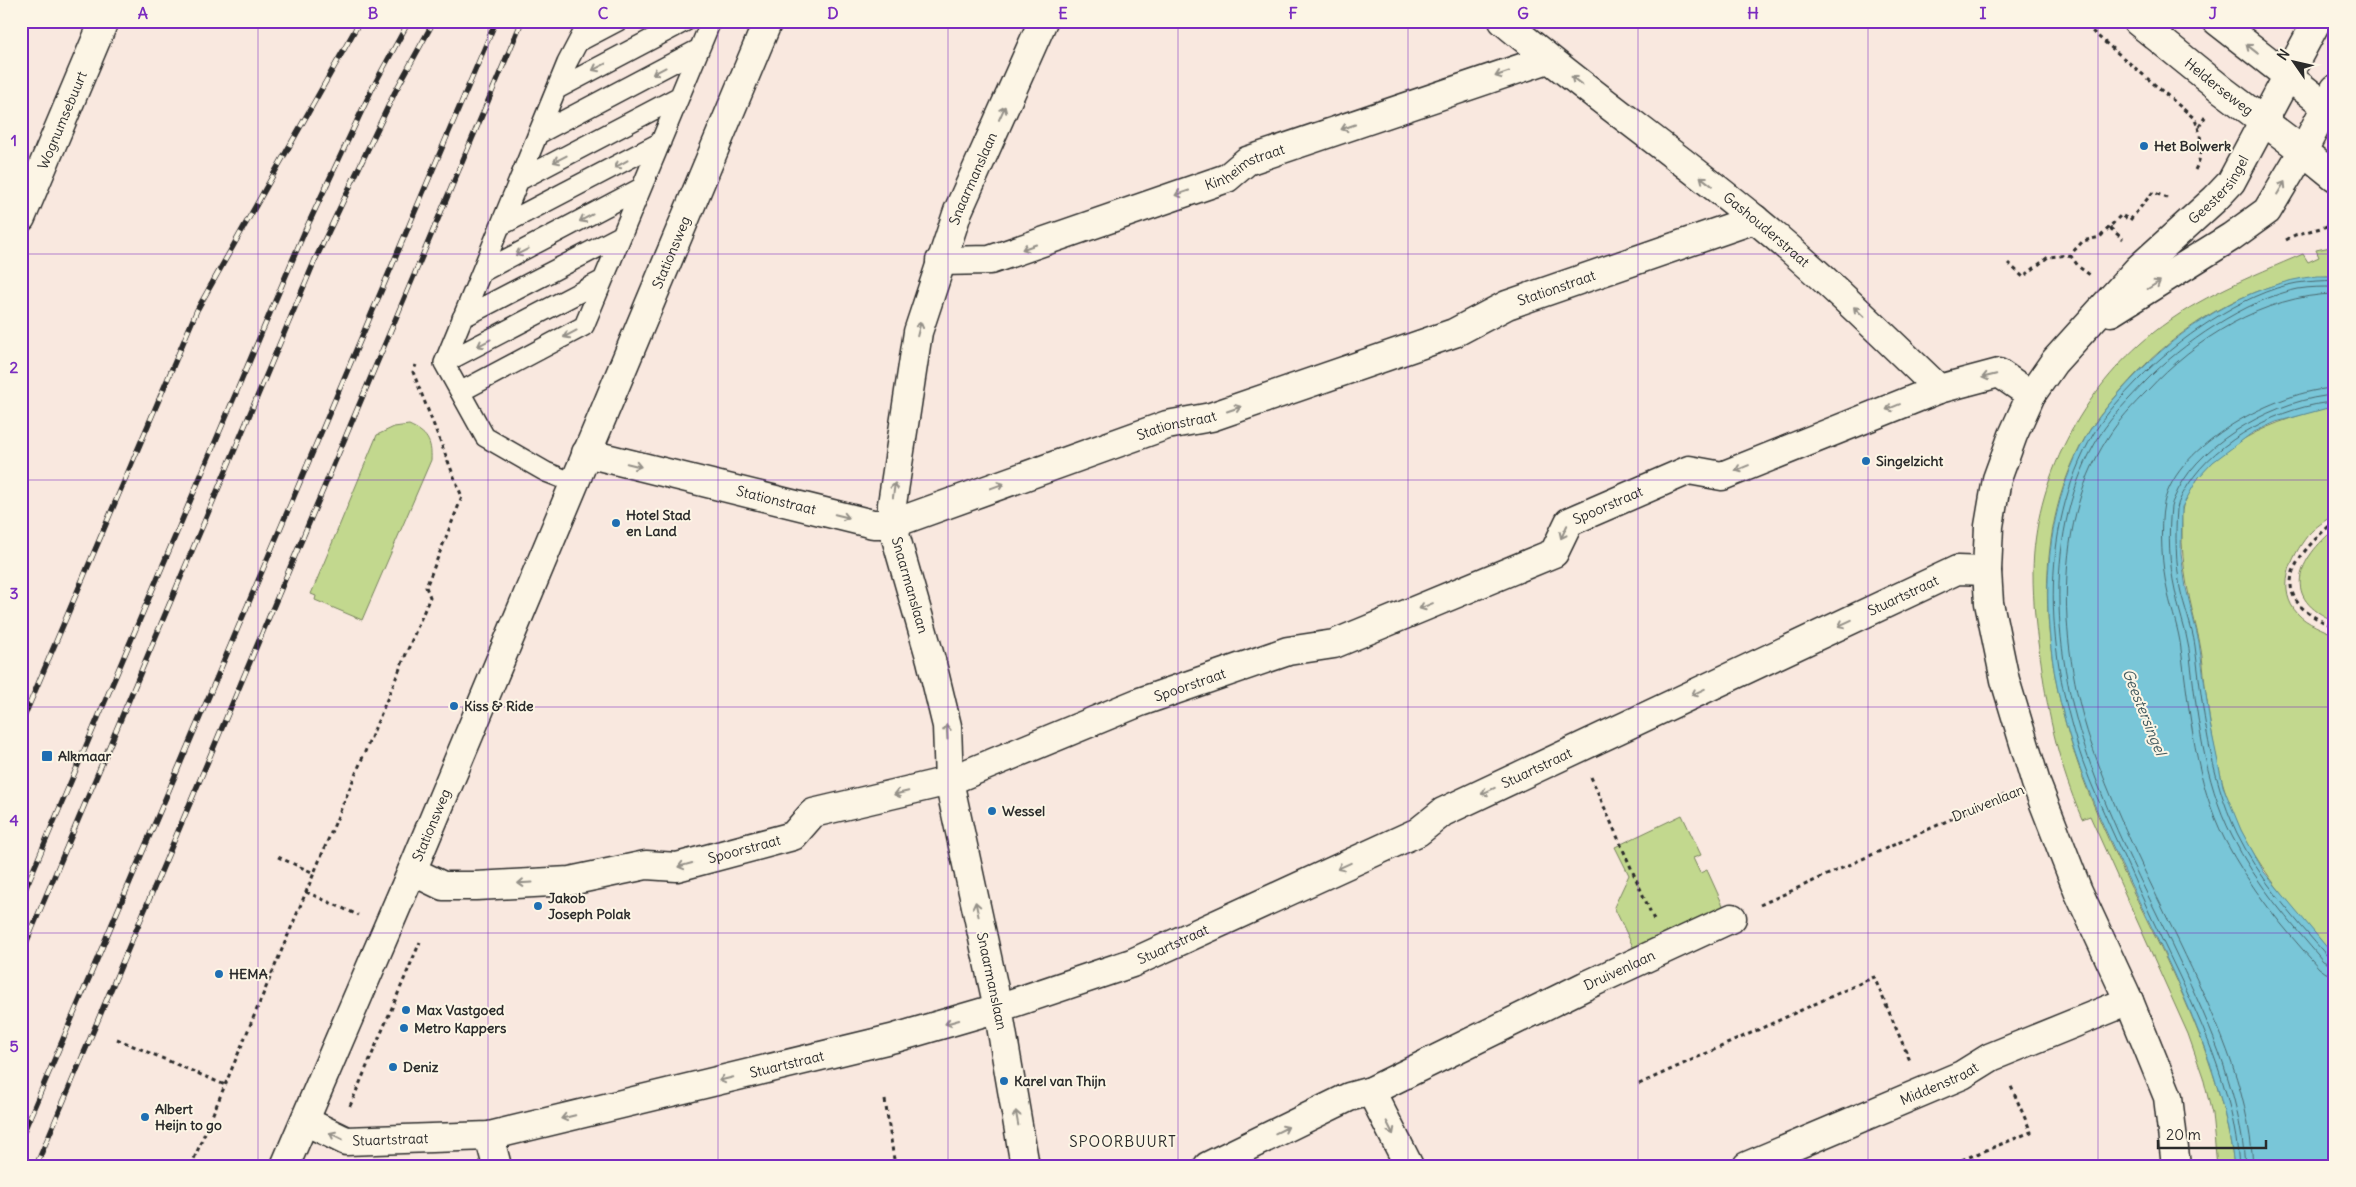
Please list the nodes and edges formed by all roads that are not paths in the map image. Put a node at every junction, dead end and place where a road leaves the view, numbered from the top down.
1 (104, 21) edge
2 (618, 21) edge
3 (686, 21) edge
4 (711, 21) edge
5 (768, 21) edge
6 (1043, 21) edge
7 (1503, 21) edge
8 (2137, 21) edge
9 (2217, 21) edge
10 (2317, 21) edge
11 (583, 30) edge
12 (699, 49) junction
13 (1548, 59) junction
14 (2287, 76) junction
15 (558, 88) junction
16 (680, 96) junction
17 (2332, 103) edge
18 (2262, 122) junction
19 (540, 133) junction
20 (661, 142) junction
21 (2303, 151) junction
22 (2335, 177) edge
23 (520, 180) junction
24 (641, 188) junction
25 (21, 218) edge
26 (1755, 219) junction
27 (500, 226) junction
28 (622, 235) junction
29 (940, 261) junction
30 (482, 272) junction
31 (604, 280) junction
32 (462, 318) junction
33 (2082, 330) junction
34 (444, 363) junction
35 (1939, 389) junction
36 (460, 392) junction
37 (2032, 395) junction
38 (586, 453) junction
39 (574, 483) junction
40 (892, 524) junction
41 (1986, 571) junction
42 (948, 781) junction
43 (412, 871) junction
44 (1732, 918) road end
45 (2129, 1001) junction
46 (998, 1008) junction
47 (1371, 1091) junction
48 (305, 1121) junction
49 (489, 1136) junction
50 (1242, 1158) edge
51 (284, 1166) edge
52 (497, 1166) edge
53 (1025, 1166) edge
54 (1208, 1166) edge
55 (1409, 1166) edge
56 (1748, 1166) edge
57 (2176, 1166) edge

1 - 25 street, Wognumsebuurt
2 - 11 lane
3 -> 15 lane
4 - 12 lane
5 - 38 street, Stationsweg
29 -> 6 street, Snaarmanslaan
7 - 13 street, Gashouderstraat
8 - 18 street, Helderseweg
14 -> 9 street
10 - 14 street, Geestersingel
11 - 15 lane
12 - 16 lane
12 -> 19 lane
26 -> 13 street, Gashouderstraat
13 -> 29 street, Kinheimstraat
14 - 17 street
14 - 18 street, Geestersingel
15 - 19 lane
16 - 20 lane
16 -> 23 lane
17 - 21 street, Geestersingel
18 - 21 street, Helderseweg
18 - 33 street, Geestersingel
19 - 23 lane
20 - 24 lane
20 -> 27 lane
21 - 22 street, Helderseweg
33 -> 21 street, Geestersingel
23 - 27 lane
24 - 28 lane
24 -> 30 lane
35 -> 26 street, Gashouderstraat
40 -> 26 street, Stationstraat
27 - 30 lane
28 - 31 lane
28 - 32 lane
40 -> 29 street, Snaarmanslaan
30 - 32 lane
31 -> 34 lane
31 -> 36 lane
32 - 34 lane
33 - 37 street, Geestersingel
34 - 36 lane
37 -> 35 street
35 -> 42 street, Spoorstraat
36 - 39 lane
37 - 41 street, Geestersingel
38 - 39 street, Stationsweg
38 -> 40 street, Stationstraat
39 - 43 street, Stationsweg
42 -> 40 street, Snaarmanslaan
41 - 45 street, Geestersingel
41 -> 46 street, Stuartstraat
42 -> 43 street, Spoorstraat
46 -> 42 street, Snaarmanslaan
43 - 48 street, Stationsweg
44 - 47 street, Druivenlaan
45 - 56 street, Middenstraat
45 - 57 street, Geestersingel
46 -> 49 street, Stuartstraat
53 -> 46 street, Snaarmanslaan
50 -> 47 street, Druivenlaan
47 -> 55 street
49 -> 48 street, Stuartstraat
48 - 51 street, Stationsweg
49 - 52 street
50 - 54 street, Druivenlaan

